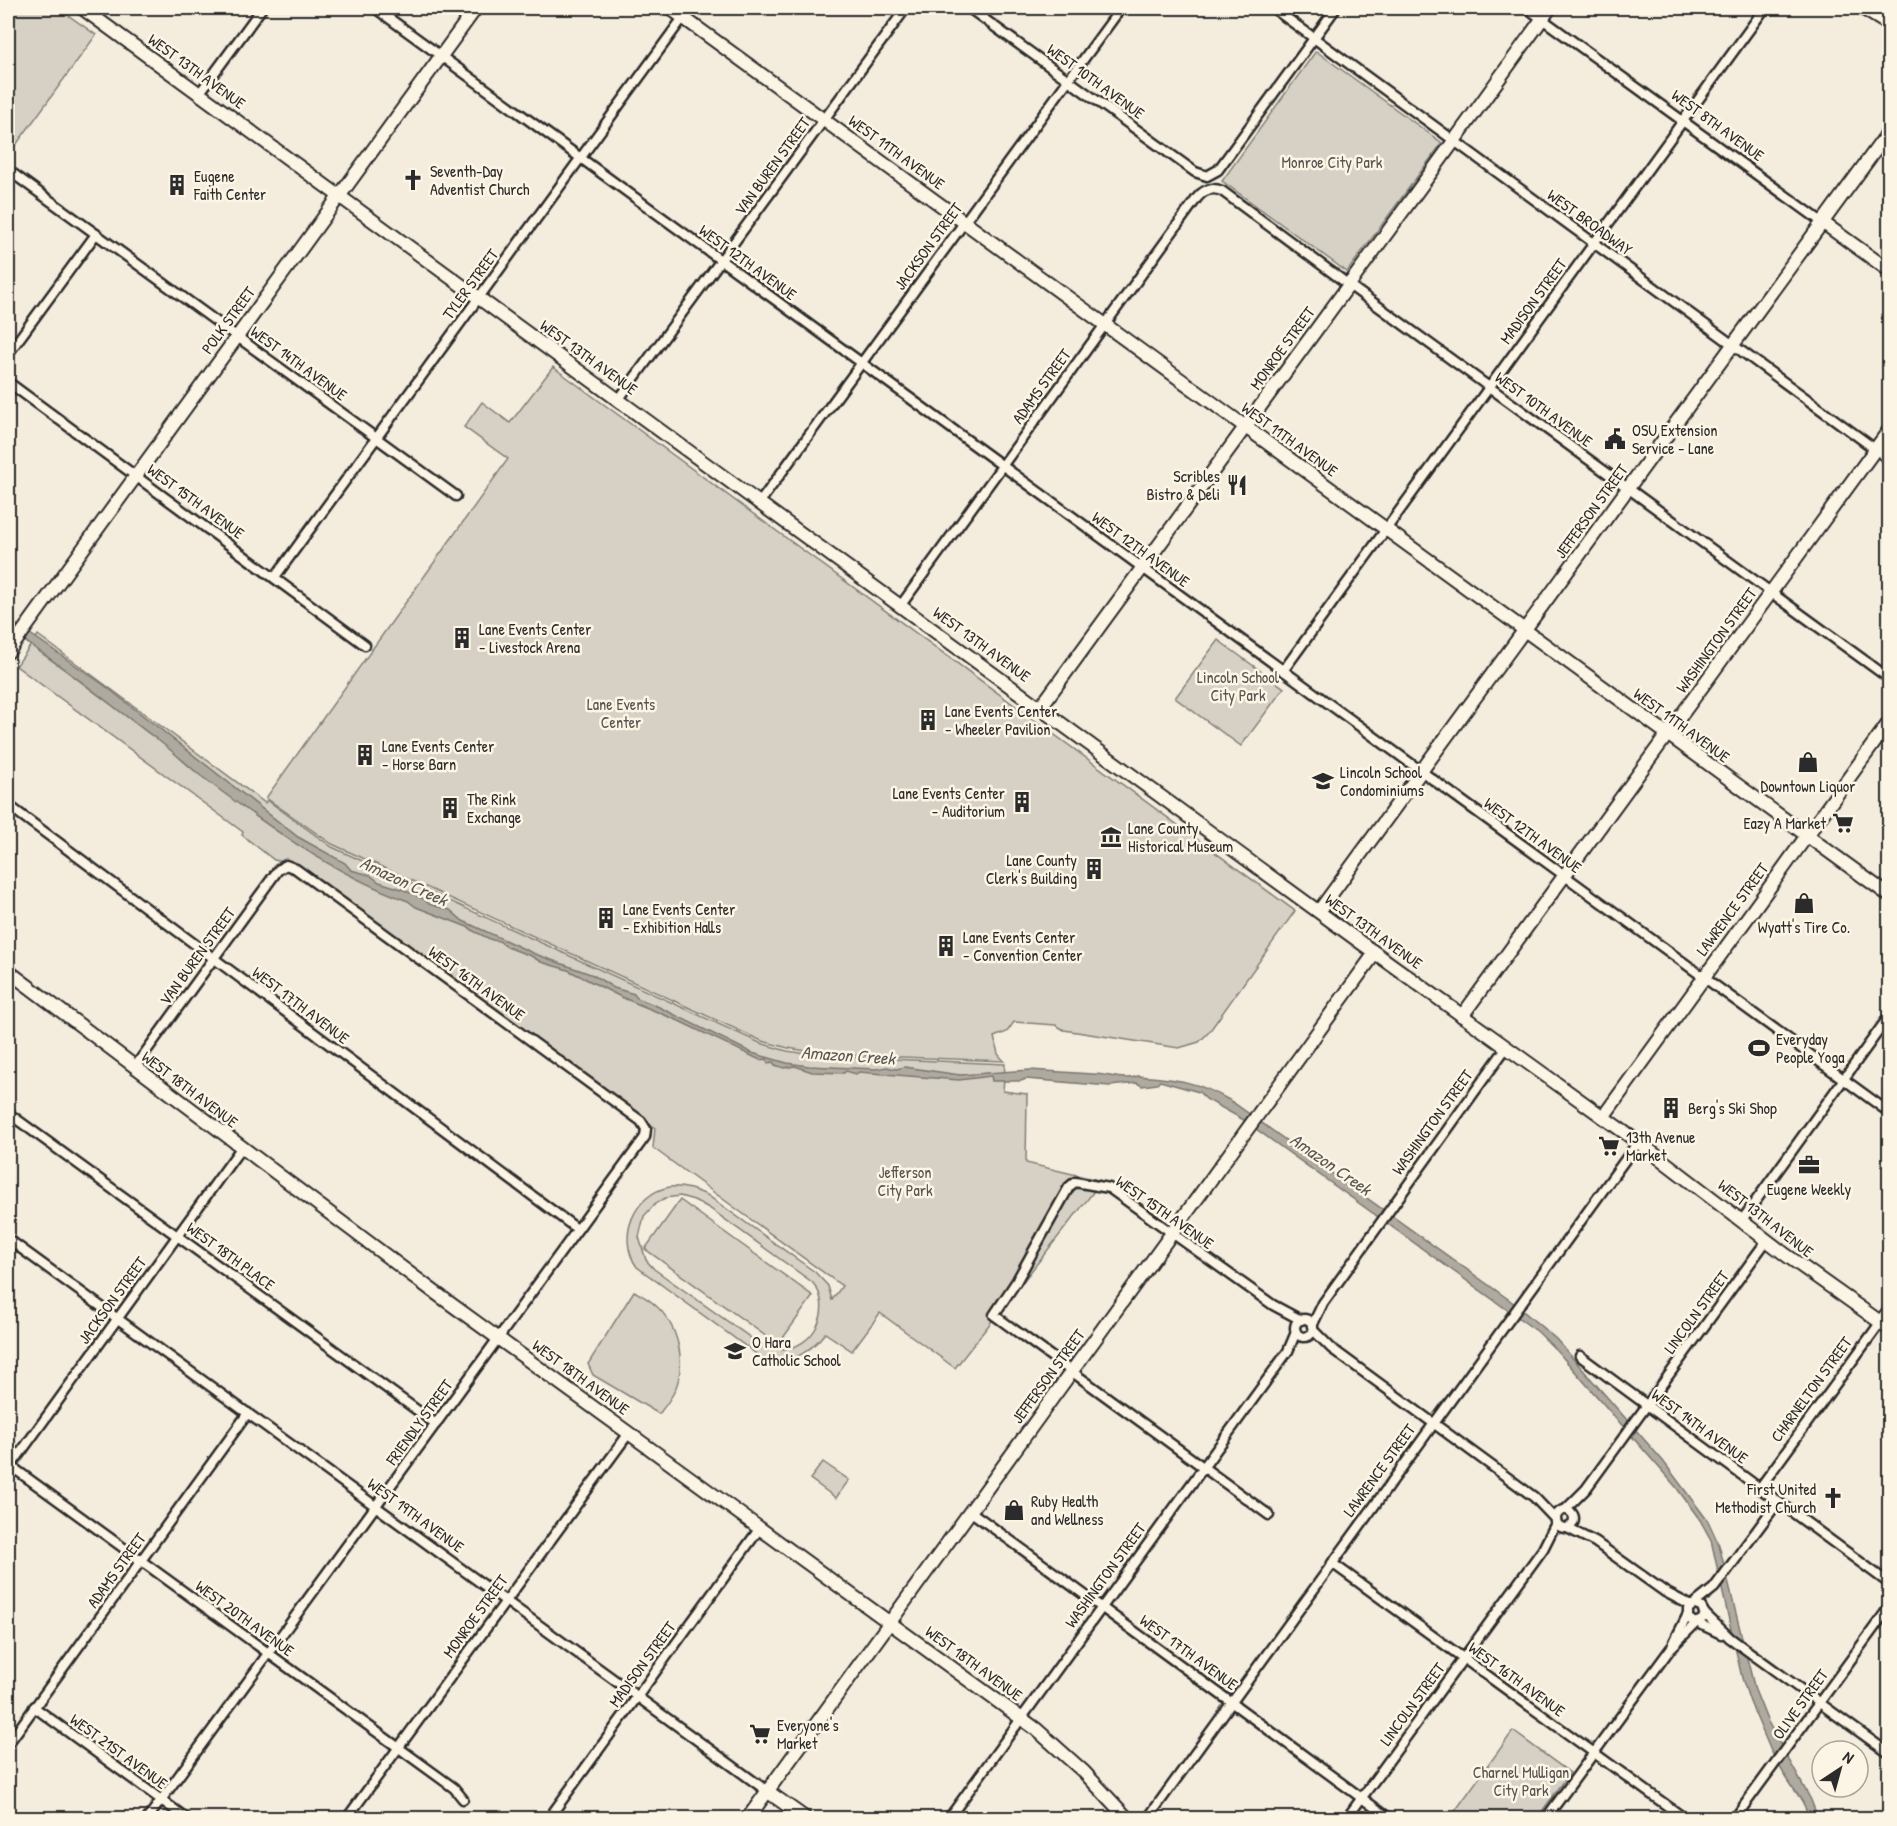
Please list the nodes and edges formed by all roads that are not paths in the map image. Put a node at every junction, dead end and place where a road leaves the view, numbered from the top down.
1 (82, 8) edge
2 (262, 8) edge
3 (375, 8) edge
4 (476, 8) edge
5 (670, 8) edge
6 (906, 8) edge
7 (969, 8) edge
8 (1121, 8) edge
9 (1272, 8) edge
10 (1336, 8) edge
11 (1527, 8) edge
12 (1550, 8) edge
13 (1765, 8) edge
14 (1864, 8) edge
15 (687, 12) edge
16 (1542, 18) junction
17 (1890, 24) edge
18 (1314, 38) junction
19 (442, 55) junction
20 (1069, 81) junction
21 (200, 94) junction
22 (824, 120) junction
23 (1684, 121) junction
24 (1890, 130) edge
25 (1454, 141) junction
26 (580, 157) junction
27 (8, 170) edge
28 (1210, 189) joint
29 (339, 196) junction
30 (965, 222) junction
31 (1822, 222) junction
32 (96, 234) junction
33 (1593, 243) junction
34 (722, 262) junction
35 (1890, 271) edge
36 (1349, 285) junction
37 (479, 298) junction
38 (1104, 324) junction
39 (237, 336) junction
40 (1733, 345) junction
41 (8, 354) edge
42 (861, 363) junction
43 (8, 382) edge
44 (1489, 388) junction
45 (619, 399) junction
46 (1245, 426) junction
47 (1890, 429) edge
48 (377, 438) junction
49 (1875, 449) junction
50 (1890, 460) edge
51 (1002, 466) junction
52 (135, 476) junction
53 (1628, 489) junction
54 (456, 496) dead end
55 (760, 502) junction
56 (1385, 529) junction
57 (1142, 568) junction
58 (274, 577) junction
59 (1771, 593) junction
60 (901, 605) junction
61 (1525, 631) junction
62 (366, 645) dead end
63 (8, 652) edge
64 (1283, 671) junction
65 (1890, 679) edge
66 (1040, 708) junction
67 (1890, 721) edge
68 (1666, 735) junction
69 (1422, 772) junction
70 (8, 805) edge
71 (1806, 836) junction
72 (286, 865) joint
73 (1564, 876) junction
74 (1890, 897) edge
75 (1319, 911) junction
76 (1375, 953) junction
77 (214, 958) junction
78 (8, 971) edge
79 (1703, 977) junction
80 (1890, 1015) edge
81 (1462, 1016) junction
82 (1506, 1048) junction
83 (134, 1068) junction
84 (1843, 1079) junction
85 (8, 1113) edge
86 (1890, 1113) edge
87 (1603, 1117) junction
88 (646, 1129) joint
89 (1638, 1142) junction
90 (241, 1148) junction
91 (1742, 1220) junction
92 (577, 1229) junction
93 (1171, 1234) junction
94 (177, 1236) junction
95 (8, 1239) edge
96 (1767, 1240) junction
97 (1323, 1303) junction
98 (1273, 1305) junction
99 (1890, 1310) edge
100 (117, 1318) junction
101 (1303, 1320) junction
102 (1885, 1326) edge
103 (1296, 1330) junction
104 (1309, 1332) junction
105 (498, 1339) junction
106 (1288, 1351) junction
107 (1580, 1356) dead end
108 (1071, 1371) junction
109 (1647, 1405) junction
110 (248, 1413) junction
111 (436, 1424) junction
112 (1434, 1424) junction
113 (629, 1433) junction
114 (8, 1466) edge
115 (1204, 1468) junction
116 (1586, 1489) junction
117 (1759, 1489) junction
118 (1534, 1497) junction
119 (1778, 1502) junction
120 (376, 1506) junction
121 (1564, 1510) junction
122 (970, 1511) junction
123 (1269, 1515) dead end
124 (1574, 1518) junction
125 (1556, 1521) junction
126 (760, 1528) junction
127 (1566, 1528) junction
128 (1595, 1542) junction
129 (1543, 1550) junction
130 (141, 1561) junction
131 (1332, 1563) junction
132 (1890, 1584) edge
133 (1716, 1586) junction
134 (1665, 1592) junction
135 (506, 1601) junction
136 (1693, 1605) junction
137 (1890, 1606) edge
138 (1102, 1607) junction
139 (1704, 1612) junction
140 (1687, 1615) junction
141 (890, 1622) junction
142 (1697, 1623) junction
143 (1730, 1638) junction
144 (1671, 1648) junction
145 (268, 1654) junction
146 (1464, 1658) junction
147 (638, 1696) junction
148 (1232, 1702) junction
149 (1818, 1704) junction
150 (34, 1707) junction
151 (1021, 1718) junction
152 (8, 1744) edge
153 (399, 1748) junction
154 (1593, 1753) junction
155 (1890, 1754) edge
156 (767, 1791) junction
157 (463, 1799) dead end
158 (1362, 1799) junction
159 (162, 1800) junction
160 (148, 1818) edge
161 (186, 1818) edge
162 (347, 1818) edge
163 (549, 1818) edge
164 (748, 1818) edge
165 (805, 1818) edge
166 (949, 1818) edge
167 (1127, 1818) edge
168 (1148, 1818) edge
169 (1347, 1818) edge
170 (1389, 1818) edge
171 (1546, 1818) edge
172 (1684, 1818) edge
173 (1735, 1818) edge

1 - 21 main road, WEST 13TH AVENUE
2 - 21 street
3 - 19 street, WEST 12TH AVENUE
4 - 19 main road, POLK STREET
5 - 15 main road, WEST 11TH AVENUE
6 - 22 street, VAN BUREN STREET
7 - 20 street, WEST 10TH AVENUE
8 - 20 street, JACKSON STREET
9 - 18 street, WEST BROADWAY
10 - 18 street
11 - 16 street, WEST 8TH AVENUE
12 - 16 main road, MONROE STREET
13 - 23 street, MADISON STREET
14 - 17 main road
15 - 22 main road, WEST 11TH AVENUE
15 - 26 street, TYLER STREET
16 - 23 street, WEST 8TH AVENUE
16 - 25 main road, MONROE STREET
18 - 20 street, WEST 10TH AVENUE
18 - 25 street, WEST BROADWAY
19 - 26 street, WEST 12TH AVENUE
19 - 29 main road, POLK STREET
20 - 30 street, JACKSON STREET
21 - 29 main road, WEST 13TH AVENUE
22 - 30 main road, WEST 11TH AVENUE
22 - 34 street, VAN BUREN STREET
23 - 31 street, WEST 8TH AVENUE
23 - 33 street, MADISON STREET
24 - 31 main road, JEFFERSON STREET
25 - 33 street, WEST BROADWAY
25 - 36 main road, MONROE STREET
26 - 34 street, WEST 12TH AVENUE
26 - 37 street, TYLER STREET
27 - 32 street, WEST 14TH AVENUE
28 - 36 street, WEST 10TH AVENUE
28 - 38 street, ADAMS STREET
29 - 37 main road, WEST 13TH AVENUE
29 - 39 main road, POLK STREET
30 - 38 main road, WEST 11TH AVENUE
30 - 42 street, JACKSON STREET
31 - 35 main road, WEST 8TH AVENUE
31 - 40 main road, JEFFERSON STREET
32 - 39 street, WEST 14TH AVENUE
32 - 41 street
33 - 40 street, WEST BROADWAY
33 - 44 street, MADISON STREET
34 - 42 street, WEST 12TH AVENUE
34 - 45 street, VAN BUREN STREET
36 - 44 street, WEST 10TH AVENUE
36 - 46 main road, MONROE STREET
37 - 45 main road, WEST 13TH AVENUE
37 - 48 street, TYLER STREET
38 - 46 main road, WEST 11TH AVENUE
38 - 51 street, ADAMS STREET
39 - 48 street, WEST 14TH AVENUE
39 - 52 main road, POLK STREET
40 - 49 street, WEST BROADWAY
40 - 53 main road, JEFFERSON STREET
42 - 51 street, WEST 12TH AVENUE
42 - 55 street, JACKSON STREET
43 - 52 street, WEST 15TH AVENUE
44 - 53 street, WEST 10TH AVENUE
44 - 56 street, MADISON STREET
45 - 55 main road, WEST 13TH AVENUE
46 - 56 main road, WEST 11TH AVENUE
46 - 57 main road, MONROE STREET
47 - 49 main road, WASHINGTON STREET
48 - 54 street, WEST 14TH AVENUE
48 - 58 street, TYLER STREET
49 - 50 street, WEST BROADWAY
49 - 59 main road, WASHINGTON STREET
51 - 57 street, WEST 12TH AVENUE
51 - 60 street, ADAMS STREET
52 - 58 street, WEST 15TH AVENUE
52 - 63 main road, POLK STREET
53 - 59 street, WEST 10TH AVENUE
53 - 61 main road, JEFFERSON STREET
55 - 60 main road, WEST 13TH AVENUE
56 - 61 main road, WEST 11TH AVENUE
56 - 64 street, MADISON STREET
57 - 64 street, WEST 12TH AVENUE
57 - 66 main road, MONROE STREET
58 - 62 street, WEST 15TH AVENUE
59 - 65 street, WEST 10TH AVENUE
59 - 68 main road, WASHINGTON STREET
60 - 66 main road, WEST 13TH AVENUE
61 - 68 main road, WEST 11TH AVENUE
61 - 69 main road, JEFFERSON STREET
64 - 69 street, WEST 12TH AVENUE
66 - 75 main road, WEST 13TH AVENUE
67 - 71 main road, LAWRENCE STREET
68 - 71 main road, WEST 11TH AVENUE
68 - 73 main road, WASHINGTON STREET
69 - 73 street, WEST 12TH AVENUE
69 - 75 main road, JEFFERSON STREET
70 - 77 street, WEST 17TH AVENUE
71 - 74 main road, WEST 11TH AVENUE
71 - 79 main road, LAWRENCE STREET
72 - 77 street, VAN BUREN STREET
72 - 88 street, WEST 16TH AVENUE
73 - 79 street, WEST 12TH AVENUE
73 - 81 main road, WASHINGTON STREET
75 - 76 main road, WEST 13TH AVENUE
76 - 81 main road, WEST 13TH AVENUE
76 - 93 main road, JEFFERSON STREET
77 - 83 street, VAN BUREN STREET
77 - 92 street, WEST 17TH AVENUE
78 - 83 main road, WEST 18TH AVENUE
79 - 84 street, WEST 12TH AVENUE
79 - 87 main road, LAWRENCE STREET
80 - 84 street
81 - 82 main road, WEST 13TH AVENUE
82 - 87 main road, WEST 13TH AVENUE
82 - 97 street, WASHINGTON STREET
83 - 90 main road, WEST 18TH AVENUE
84 - 86 street, WEST 12TH AVENUE
84 - 91 street
85 - 94 street, WEST 18TH PLACE
87 - 89 main road, WEST 13TH AVENUE
88 - 92 street, FRIENDLY STREET
89 - 91 main road, WEST 13TH AVENUE
89 - 112 street, LAWRENCE STREET
90 - 94 street, JACKSON STREET
90 - 105 main road, WEST 18TH AVENUE
91 - 96 main road, WEST 13TH AVENUE
92 - 105 street, FRIENDLY STREET
93 - 98 street, WEST 15TH AVENUE
93 - 108 main road, JEFFERSON STREET
93 - 108 street, WEST 15TH AVENUE
94 - 100 street, JACKSON STREET
94 - 111 street, WEST 18TH PLACE
95 - 100 street, WEST 19TH AVENUE
96 - 102 main road, WEST 13TH AVENUE
96 - 109 street, LINCOLN STREET
97 - 101 street, WASHINGTON STREET
97 - 104 street, WASHINGTON STREET
98 - 101 street, WEST 15TH AVENUE
98 - 103 street, WEST 15TH AVENUE
99 - 102 main road, CHARNELTON STREET
100 - 110 street, WEST 19TH AVENUE
100 - 114 street, JACKSON STREET
101 - 103 street
101 - 104 street
102 - 117 street, CHARNELTON STREET
103 - 104 street
103 - 106 street, WASHINGTON STREET
104 - 106 street, WASHINGTON STREET
104 - 112 street
105 - 111 street, FRIENDLY STREET
105 - 113 main road, WEST 18TH AVENUE
106 - 115 street, WASHINGTON STREET
107 - 109 street, WEST 14TH AVENUE
108 - 115 street
108 - 122 main road, JEFFERSON STREET
109 - 116 street, LINCOLN STREET
109 - 117 street, WEST 14TH AVENUE
110 - 120 street, WEST 19TH AVENUE
110 - 130 street, ADAMS STREET
111 - 120 street, FRIENDLY STREET
112 - 118 street
112 - 131 street, LAWRENCE STREET
113 - 126 main road, WEST 18TH AVENUE
113 - 135 street, MONROE STREET
114 - 130 street, WEST 20TH AVENUE
115 - 123 street
115 - 138 street, WASHINGTON STREET
116 - 121 street, LINCOLN STREET
116 - 124 street, LINCOLN STREET
117 - 119 street, WEST 14TH AVENUE
118 - 121 street
118 - 125 street
119 - 132 street, WEST 14TH AVENUE
119 - 133 street
120 - 135 street, WEST 19TH AVENUE
120 - 145 street, FRIENDLY STREET
121 - 124 street
121 - 125 street
122 - 138 street, WEST 17TH AVENUE
122 - 141 main road, JEFFERSON STREET
124 - 127 street
124 - 128 street
125 - 127 street
125 - 129 street, LINCOLN STREET
126 - 141 main road, WEST 18TH AVENUE
126 - 147 street, MADISON STREET
127 - 128 street
127 - 129 street, LINCOLN STREET
128 - 134 street
129 - 146 street, LINCOLN STREET
130 - 145 street, WEST 20TH AVENUE
130 - 150 street, ADAMS STREET
131 - 146 street, WEST 16TH AVENUE
131 - 148 street, LAWRENCE STREET
133 - 136 street
133 - 139 street
134 - 136 street
134 - 140 street
135 - 147 street, WEST 19TH AVENUE
135 - 153 street, MONROE STREET
136 - 139 street
136 - 140 street
137 - 149 street, OLIVE STREET
138 - 148 street, WEST 17TH AVENUE
138 - 151 street, WASHINGTON STREET
139 - 142 street
139 - 143 street
140 - 142 street
140 - 144 street
141 - 151 main road, WEST 18TH AVENUE
141 - 156 main road, JEFFERSON STREET
142 - 143 street
142 - 144 street
143 - 149 street
144 - 154 street
145 - 153 street, WEST 20TH AVENUE
145 - 159 street, FRIENDLY STREET
146 - 154 street, WEST 16TH AVENUE
146 - 158 street, LINCOLN STREET
147 - 156 street, WEST 19TH AVENUE
147 - 163 street, MADISON STREET
148 - 158 street, WEST 17TH AVENUE
148 - 168 street, LAWRENCE STREET
149 - 155 street
149 - 173 street, OLIVE STREET
150 - 152 street, ADAMS STREET
150 - 159 street, WEST 21ST AVENUE
151 - 166 street, WASHINGTON STREET
151 - 167 main road, WEST 18TH AVENUE
153 - 157 street, WEST 20TH AVENUE
153 - 162 street, MONROE STREET
154 - 171 street
154 - 172 street, WEST 16TH AVENUE
156 - 164 main road, JEFFERSON STREET
156 - 165 main road, WEST 19TH AVENUE
158 - 169 street, LINCOLN STREET
158 - 170 street, WEST 17TH AVENUE
159 - 160 street, FRIENDLY STREET
159 - 161 street, WEST 21ST AVENUE

